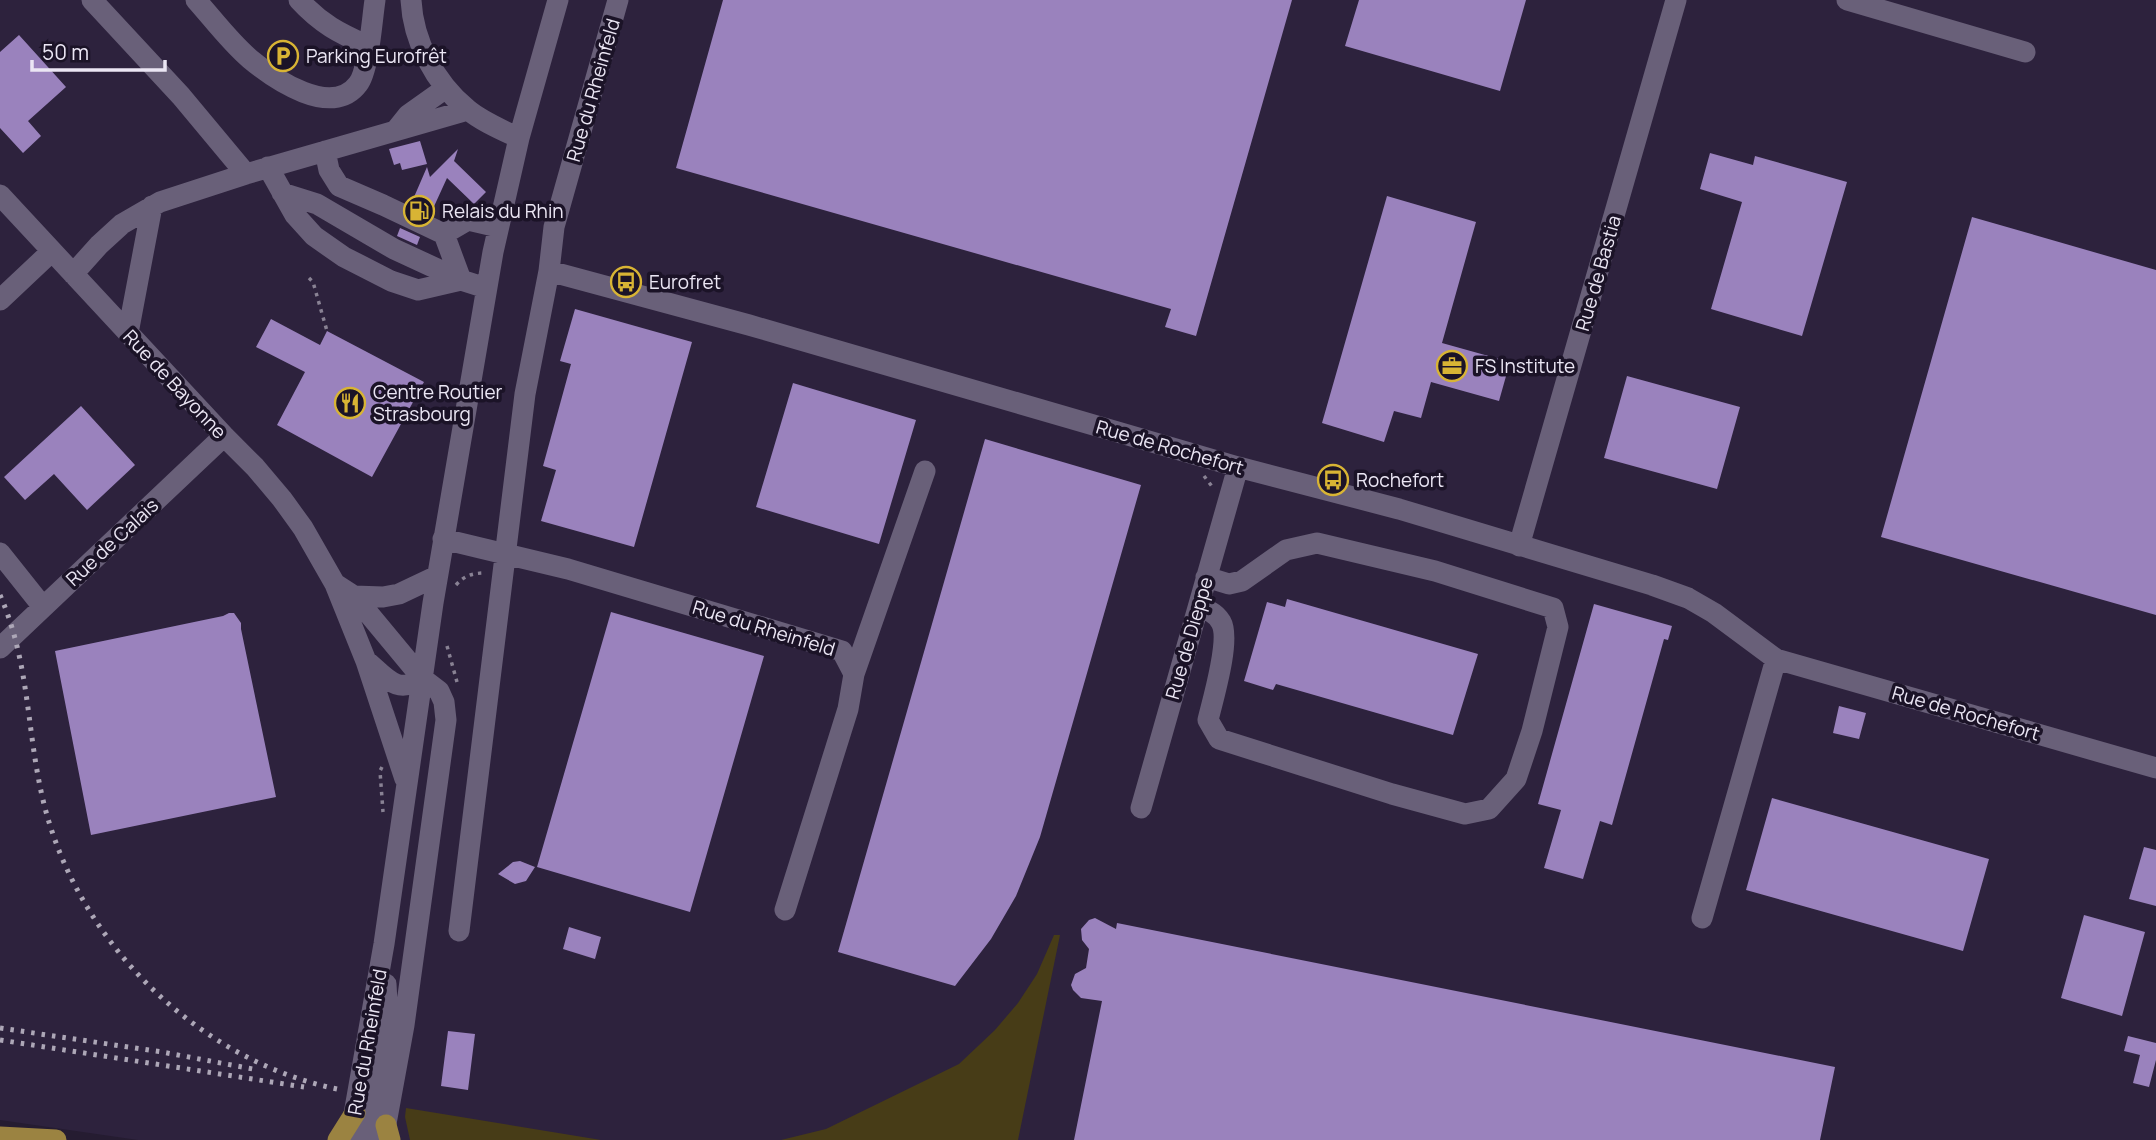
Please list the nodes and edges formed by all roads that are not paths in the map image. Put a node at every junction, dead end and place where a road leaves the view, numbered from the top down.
1 (92, 0) edge
2 (196, 0) edge
3 (299, 0) edge
4 (375, 0) edge
5 (411, 0) edge
6 (558, 0) edge
7 (618, 0) edge
8 (1676, 0) edge
9 (1847, 0) edge
10 (368, 46) junction
11 (2025, 52) dead end
12 (446, 88) junction
13 (468, 110) junction
14 (396, 130) junction
15 (519, 138) junction
16 (325, 151) junction
17 (268, 167) junction
18 (246, 174) junction
19 (282, 193) junction
20 (1, 199) edge
21 (152, 205) junction
22 (498, 227) junction
23 (444, 234) junction
24 (52, 251) junction
25 (549, 271) junction
26 (73, 274) junction
27 (461, 280) junction
28 (486, 288) junction
29 (0, 300) edge
30 (128, 333) junction
31 (224, 436) junction
32 (1238, 467) junction
33 (925, 471) dead end
34 (443, 539) junction
35 (1519, 546) junction
36 (0, 553) edge
37 (505, 553) junction
38 (437, 576) junction
39 (1206, 577) junction
40 (335, 584) junction
41 (354, 596) junction
42 (43, 607) junction
43 (1198, 608) junction
44 (0, 648) edge
45 (1776, 659) junction
46 (366, 660) junction
47 (854, 674) junction
48 (422, 678) junction
49 (2156, 768) edge
50 (407, 785) junction
51 (1141, 808) dead end
52 (785, 910) dead end
53 (1702, 918) dead end
54 (459, 931) dead end
55 (384, 944) junction
56 (355, 1113) junction
57 (387, 1135) edge
58 (0, 1137) edge
59 (56, 1140) edge
60 (338, 1140) edge
61 (349, 1140) edge
62 (367, 1140) edge

1 - 18 street
2 - 10 street
3 - 10 street
4 - 10 street
5 - 12 street
6 - 15 street, Rue du Rheinfeld
7 - 25 street, Rue du Rheinfeld
8 - 35 street, Rue de Bastia
9 - 11 street
12 - 13 street
12 - 14 street
13 - 14 street
13 - 15 street
14 - 16 street
15 - 22 street, Rue du Rheinfeld
16 - 17 street
16 - 23 street
17 - 18 street
17 - 19 street
18 - 21 street
19 - 27 street
19 - 27 street
20 - 24 street, Rue de Bayonne
21 - 26 street
21 - 30 street
22 - 23 street
22 - 28 street, Rue du Rheinfeld
23 - 27 street
24 - 26 street, Rue de Bayonne
24 - 29 street
25 - 32 street, Rue de Rochefort
25 - 37 street, Rue du Rheinfeld
26 - 30 street, Rue de Bayonne
27 - 28 street
28 - 34 street, Rue du Rheinfeld
30 - 31 street, Rue de Bayonne
31 - 40 street, Rue de Bayonne
31 - 42 street, Rue de Calais
32 - 35 street, Rue de Rochefort
32 - 39 street, Rue de Dieppe
33 - 47 street
34 - 37 street, Rue du Rheinfeld
34 - 38 street, Rue du Rheinfeld
35 - 45 street, Rue de Rochefort
36 - 42 street
37 - 47 street, Rue du Rheinfeld
37 - 54 street, Rue du Rheinfeld
38 - 41 street
38 - 48 street, Rue du Rheinfeld
39 - 43 street, Rue de Dieppe
39 - 43 street
40 - 41 street, Rue de Bayonne
40 - 46 street, Rue de Bayonne
41 - 48 street, Rue de Bayonne
42 - 44 street, Rue de Calais
43 - 51 street, Rue de Dieppe
45 - 49 street, Rue de Rochefort
45 - 53 street
46 - 48 street, Rue de Bayonne
46 - 50 street, Rue de Bayonne
47 - 52 street, Rue du Rheinfeld
48 - 50 street, Rue du Rheinfeld
48 - 57 street, Rue du Rheinfeld
50 - 55 street, Rue du Rheinfeld
55 - 56 street, Rue du Rheinfeld
55 - 62 street, Rue du Rheinfeld
56 - 60 main road
56 - 61 street, Rue du Rheinfeld
58 - 59 main road

